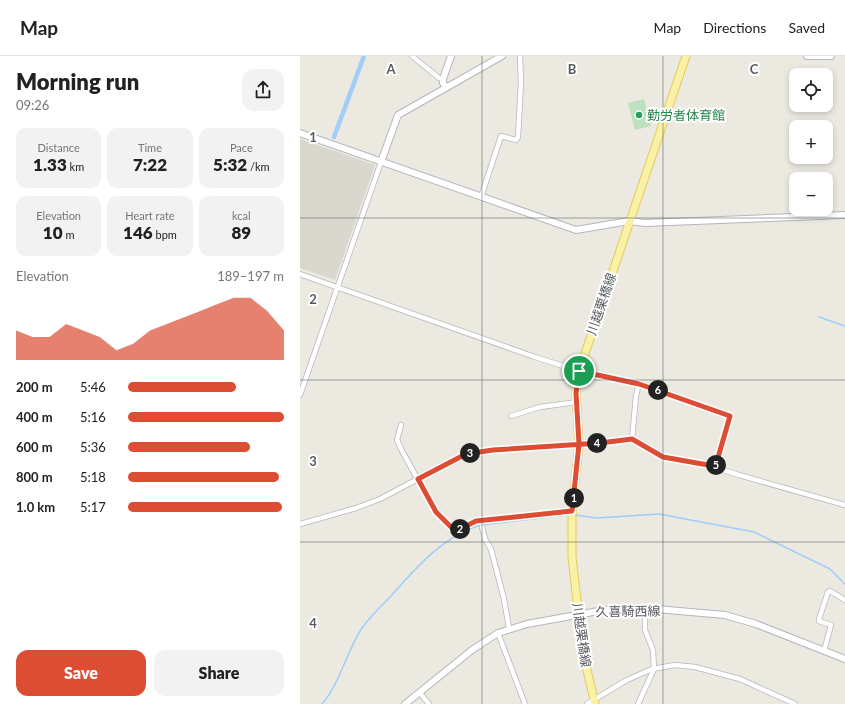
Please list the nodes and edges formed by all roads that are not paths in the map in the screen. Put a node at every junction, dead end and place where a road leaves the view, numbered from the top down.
1 (413, 56) edge
2 (451, 56) edge
3 (502, 56) edge
4 (520, 56) edge
5 (686, 56) edge
6 (807, 56) edge
7 (831, 56) edge
8 (443, 79) junction
9 (446, 87) junction
10 (300, 133) edge
11 (381, 162) junction
12 (481, 197) junction
13 (845, 215) edge
14 (629, 221) junction
15 (300, 274) edge
16 (337, 287) junction
17 (579, 371) junction
18 (639, 384) junction
19 (300, 395) edge
20 (577, 402) junction
21 (511, 416) dead end
22 (401, 425) dead end
23 (632, 439) junction
24 (579, 444) junction
25 (715, 468) junction
26 (418, 479) junction
27 (845, 505) edge
28 (572, 511) junction
29 (300, 524) edge
30 (482, 527) dead end
31 (845, 600) edge
32 (645, 608) junction
33 (580, 613) junction
34 (509, 628) junction
35 (498, 633) junction
36 (824, 650) junction
37 (845, 659) edge
38 (654, 669) junction
39 (420, 693) junction
40 (780, 699) junction
41 (592, 703) edge
42 (405, 704) edge
43 (430, 704) edge
44 (525, 704) edge
45 (638, 704) edge
46 (778, 704) edge
47 (794, 704) edge

1 - 8 street
2 - 8 street
3 - 9 street
4 - 12 street
5 - 14 main road, 川越栗橋線
6 - 7 street
8 - 9 street
9 - 11 street
10 - 11 street
11 - 12 street
11 - 16 street
12 - 14 street
13 - 14 street
14 - 17 main road, 川越栗橋線
15 - 16 street
16 - 17 street
16 - 19 street
17 - 18 street
17 - 20 main road, 川越栗橋線
18 - 23 street
18 - 25 street
20 - 21 street
20 - 24 main road, 川越栗橋線
22 - 26 street
23 - 24 street
23 - 25 street
24 - 26 street
24 - 28 main road, 川越栗橋線
25 - 27 street
26 - 28 street
26 - 29 street
28 - 33 main road, 川越栗橋線
30 - 34 street
31 - 36 street
32 - 33 street, 久喜騎西線
32 - 36 street, 久喜騎西線
32 - 38 street
33 - 34 street, 久喜騎西線
33 - 41 main road, 川越栗橋線
34 - 35 street, 久喜騎西線
35 - 39 street, 久喜騎西線
35 - 44 street
36 - 37 street, 久喜騎西線
38 - 40 street
38 - 41 street
38 - 45 street
39 - 42 street, 久喜騎西線
39 - 43 street
40 - 46 street
40 - 47 street

